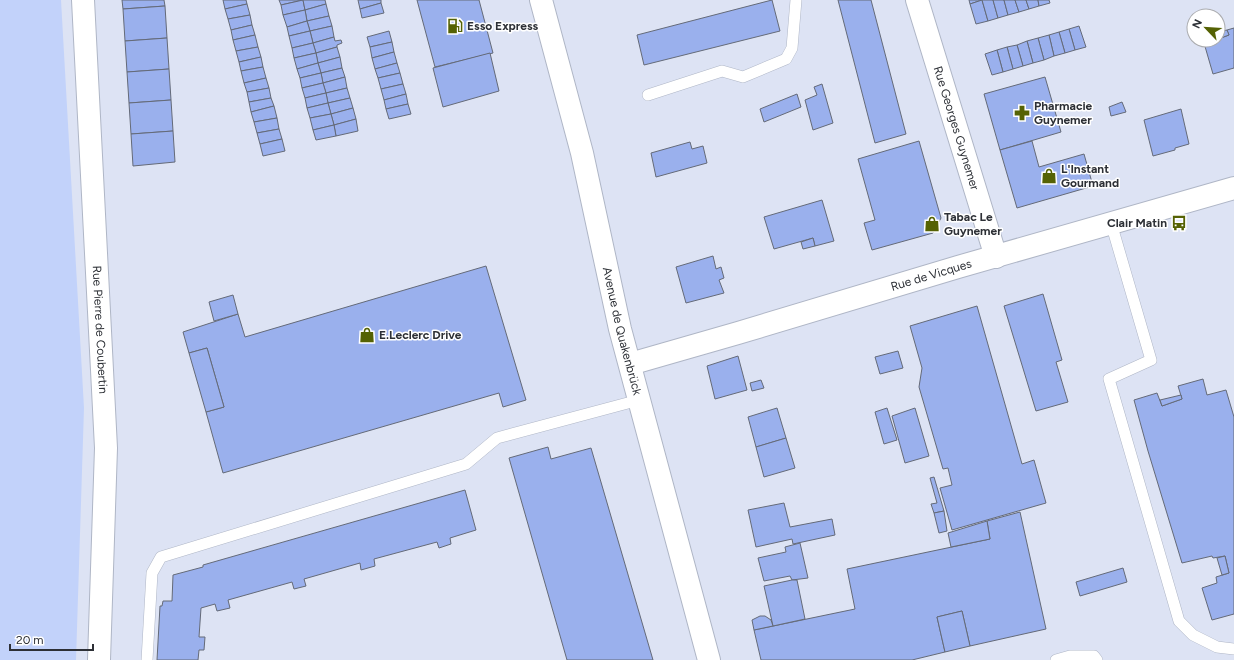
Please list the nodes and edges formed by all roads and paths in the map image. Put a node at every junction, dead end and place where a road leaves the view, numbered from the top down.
1 (84, 0) edge
2 (541, 0) edge
3 (796, 0) edge
4 (917, 0) edge
5 (648, 95) dead end
6 (1234, 188) edge
7 (1111, 223) junction
8 (996, 257) junction
9 (630, 364) junction
10 (639, 400) junction
11 (1234, 649) edge
12 (99, 660) edge
13 (147, 660) edge
14 (709, 660) edge
15 (1056, 660) edge
16 (1097, 660) edge

1 - 12 street, Rue Pierre de Coubertin
2 - 9 street, Avenue de Quakenbrück
3 - 5 lane
4 - 8 street, Rue Georges Guynemer
6 - 7 street, Rue de Vicques
7 - 8 street, Rue de Vicques
7 - 11 lane
8 - 9 street, Rue de Vicques
9 - 10 street, Avenue de Quakenbrück
10 - 13 lane
10 - 14 street, Avenue de Quakenbrück
15 - 16 lane

